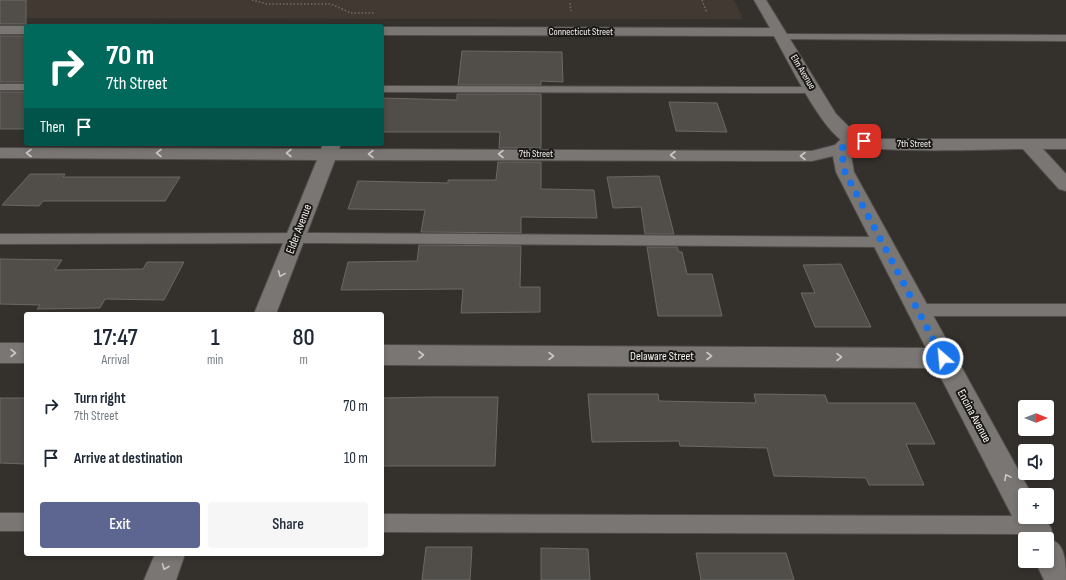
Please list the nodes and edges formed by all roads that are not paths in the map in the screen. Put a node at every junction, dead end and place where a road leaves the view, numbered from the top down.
1 (760, 0) edge
2 (0, 30) edge
3 (24, 30) edge
4 (384, 31) edge
5 (781, 35) junction
6 (1066, 38) edge
7 (0, 87) edge
8 (24, 88) edge
9 (384, 89) edge
10 (814, 90) junction
11 (846, 144) junction
12 (1028, 144) junction
13 (1066, 144) edge
14 (330, 149) edge
15 (0, 152) edge
16 (1066, 185) edge
17 (295, 238) junction
18 (0, 239) edge
19 (882, 242) junction
20 (918, 310) junction
21 (1066, 310) edge
22 (266, 312) edge
23 (0, 353) edge
24 (24, 353) edge
25 (384, 355) edge
26 (943, 358) junction
27 (1018, 499) edge
28 (0, 522) edge
29 (24, 522) edge
30 (384, 523) edge
31 (1018, 523) edge
32 (169, 556) edge
33 (1054, 566) edge
34 (160, 580) edge
35 (1061, 580) edge

1 - 5 street, Elm Avenue
2 - 3 street
4 - 5 street, Connecticut Street
5 - 6 lane
5 - 10 street, Elm Avenue
7 - 8 lane
9 - 10 lane
10 - 11 street, Elm Avenue
11 - 12 street, 7th Street
11 -> 14 street, 7th Street
11 - 19 street, Encina Avenue
12 - 13 street, 7th Street
12 - 16 street
14 -> 15 street, 7th Street
14 - 17 street, Elder Avenue
17 - 18 lane
17 - 19 lane
17 -> 22 street, Elder Avenue
19 - 20 street, Encina Avenue
20 - 21 lane
20 - 26 street, Encina Avenue
23 -> 24 street
25 -> 26 street, Delaware Street
27 -> 26 street, Encina Avenue
28 - 29 lane
30 - 31 lane
32 -> 34 street
33 - 35 street

